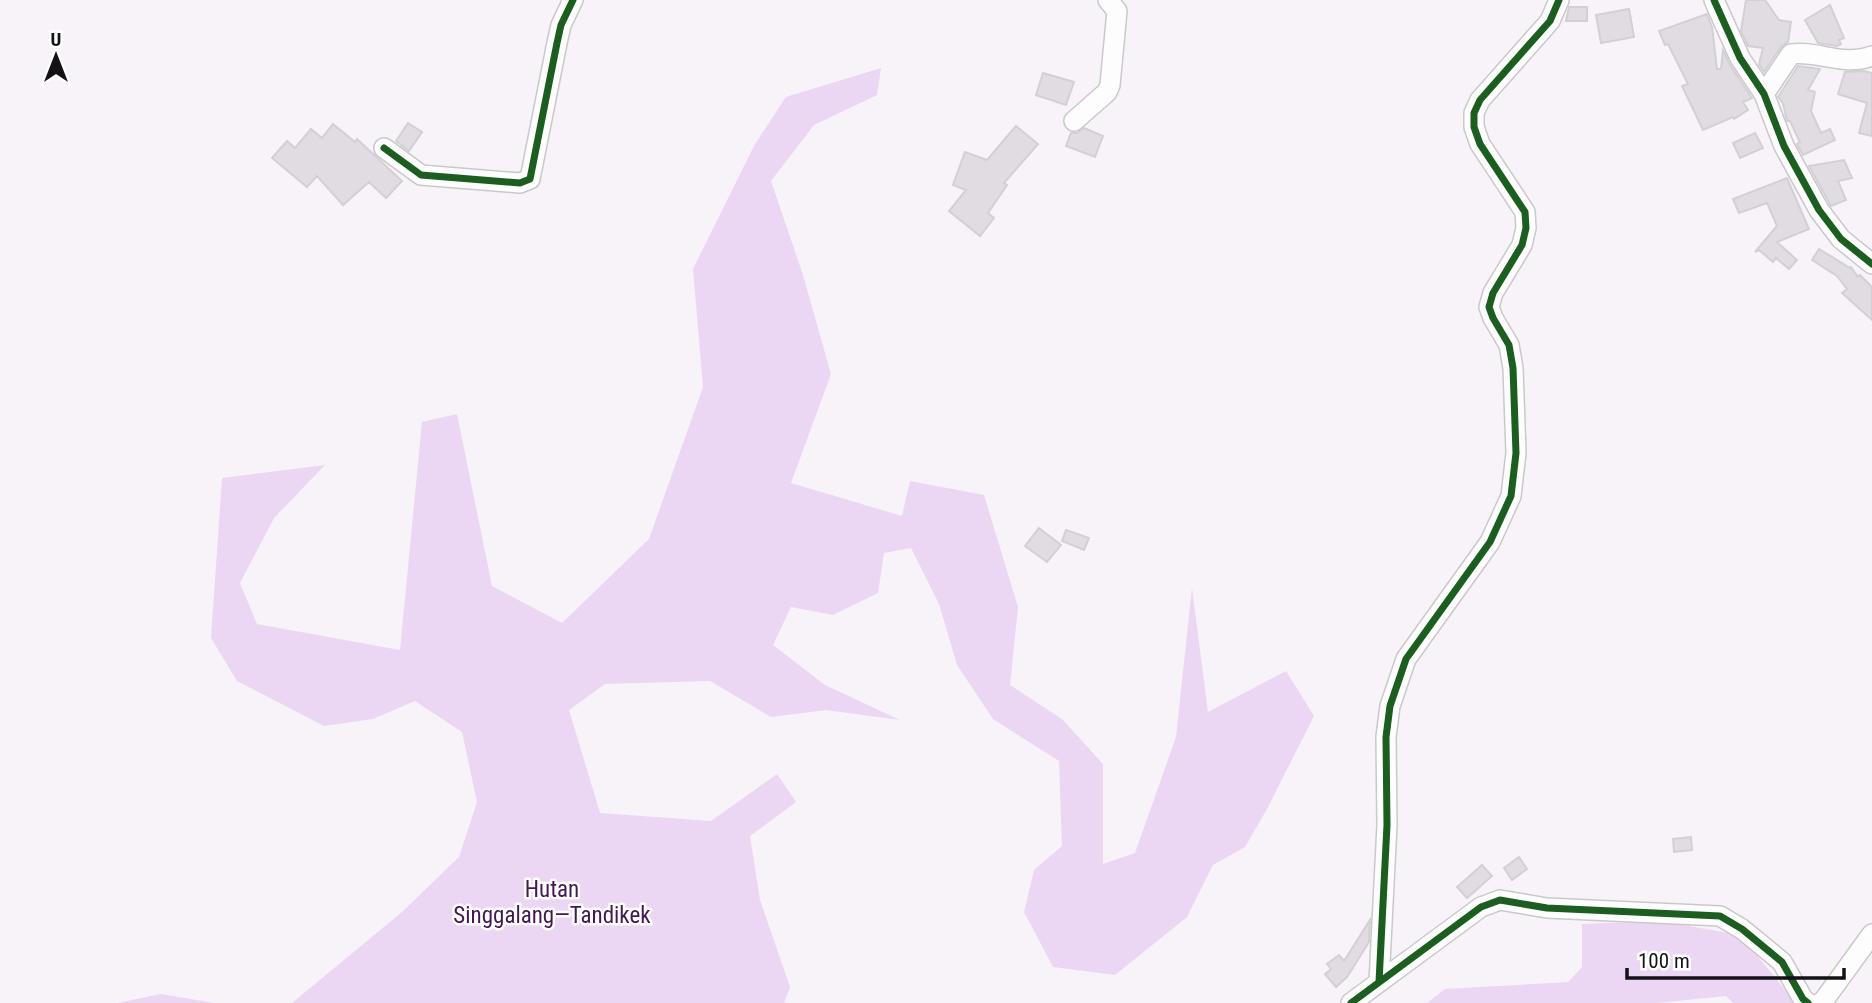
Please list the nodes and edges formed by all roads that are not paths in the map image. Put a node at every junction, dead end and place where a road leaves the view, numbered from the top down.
1 (573, 0) edge
2 (1108, 0) edge
3 (1559, 0) edge
4 (1714, 0) edge
5 (1872, 56) edge
6 (1764, 94) junction
7 (1074, 121) dead end
8 (384, 148) dead end
9 (1872, 264) edge
10 (1872, 934) edge
11 (1379, 982) junction
12 (1351, 1003) edge
13 (1808, 1003) edge
14 (1820, 1003) edge

1 - 8 street
2 - 7 street
3 - 11 street
4 - 6 street
5 - 6 street
6 - 9 street
10 - 14 street
11 - 12 street
11 - 13 street

